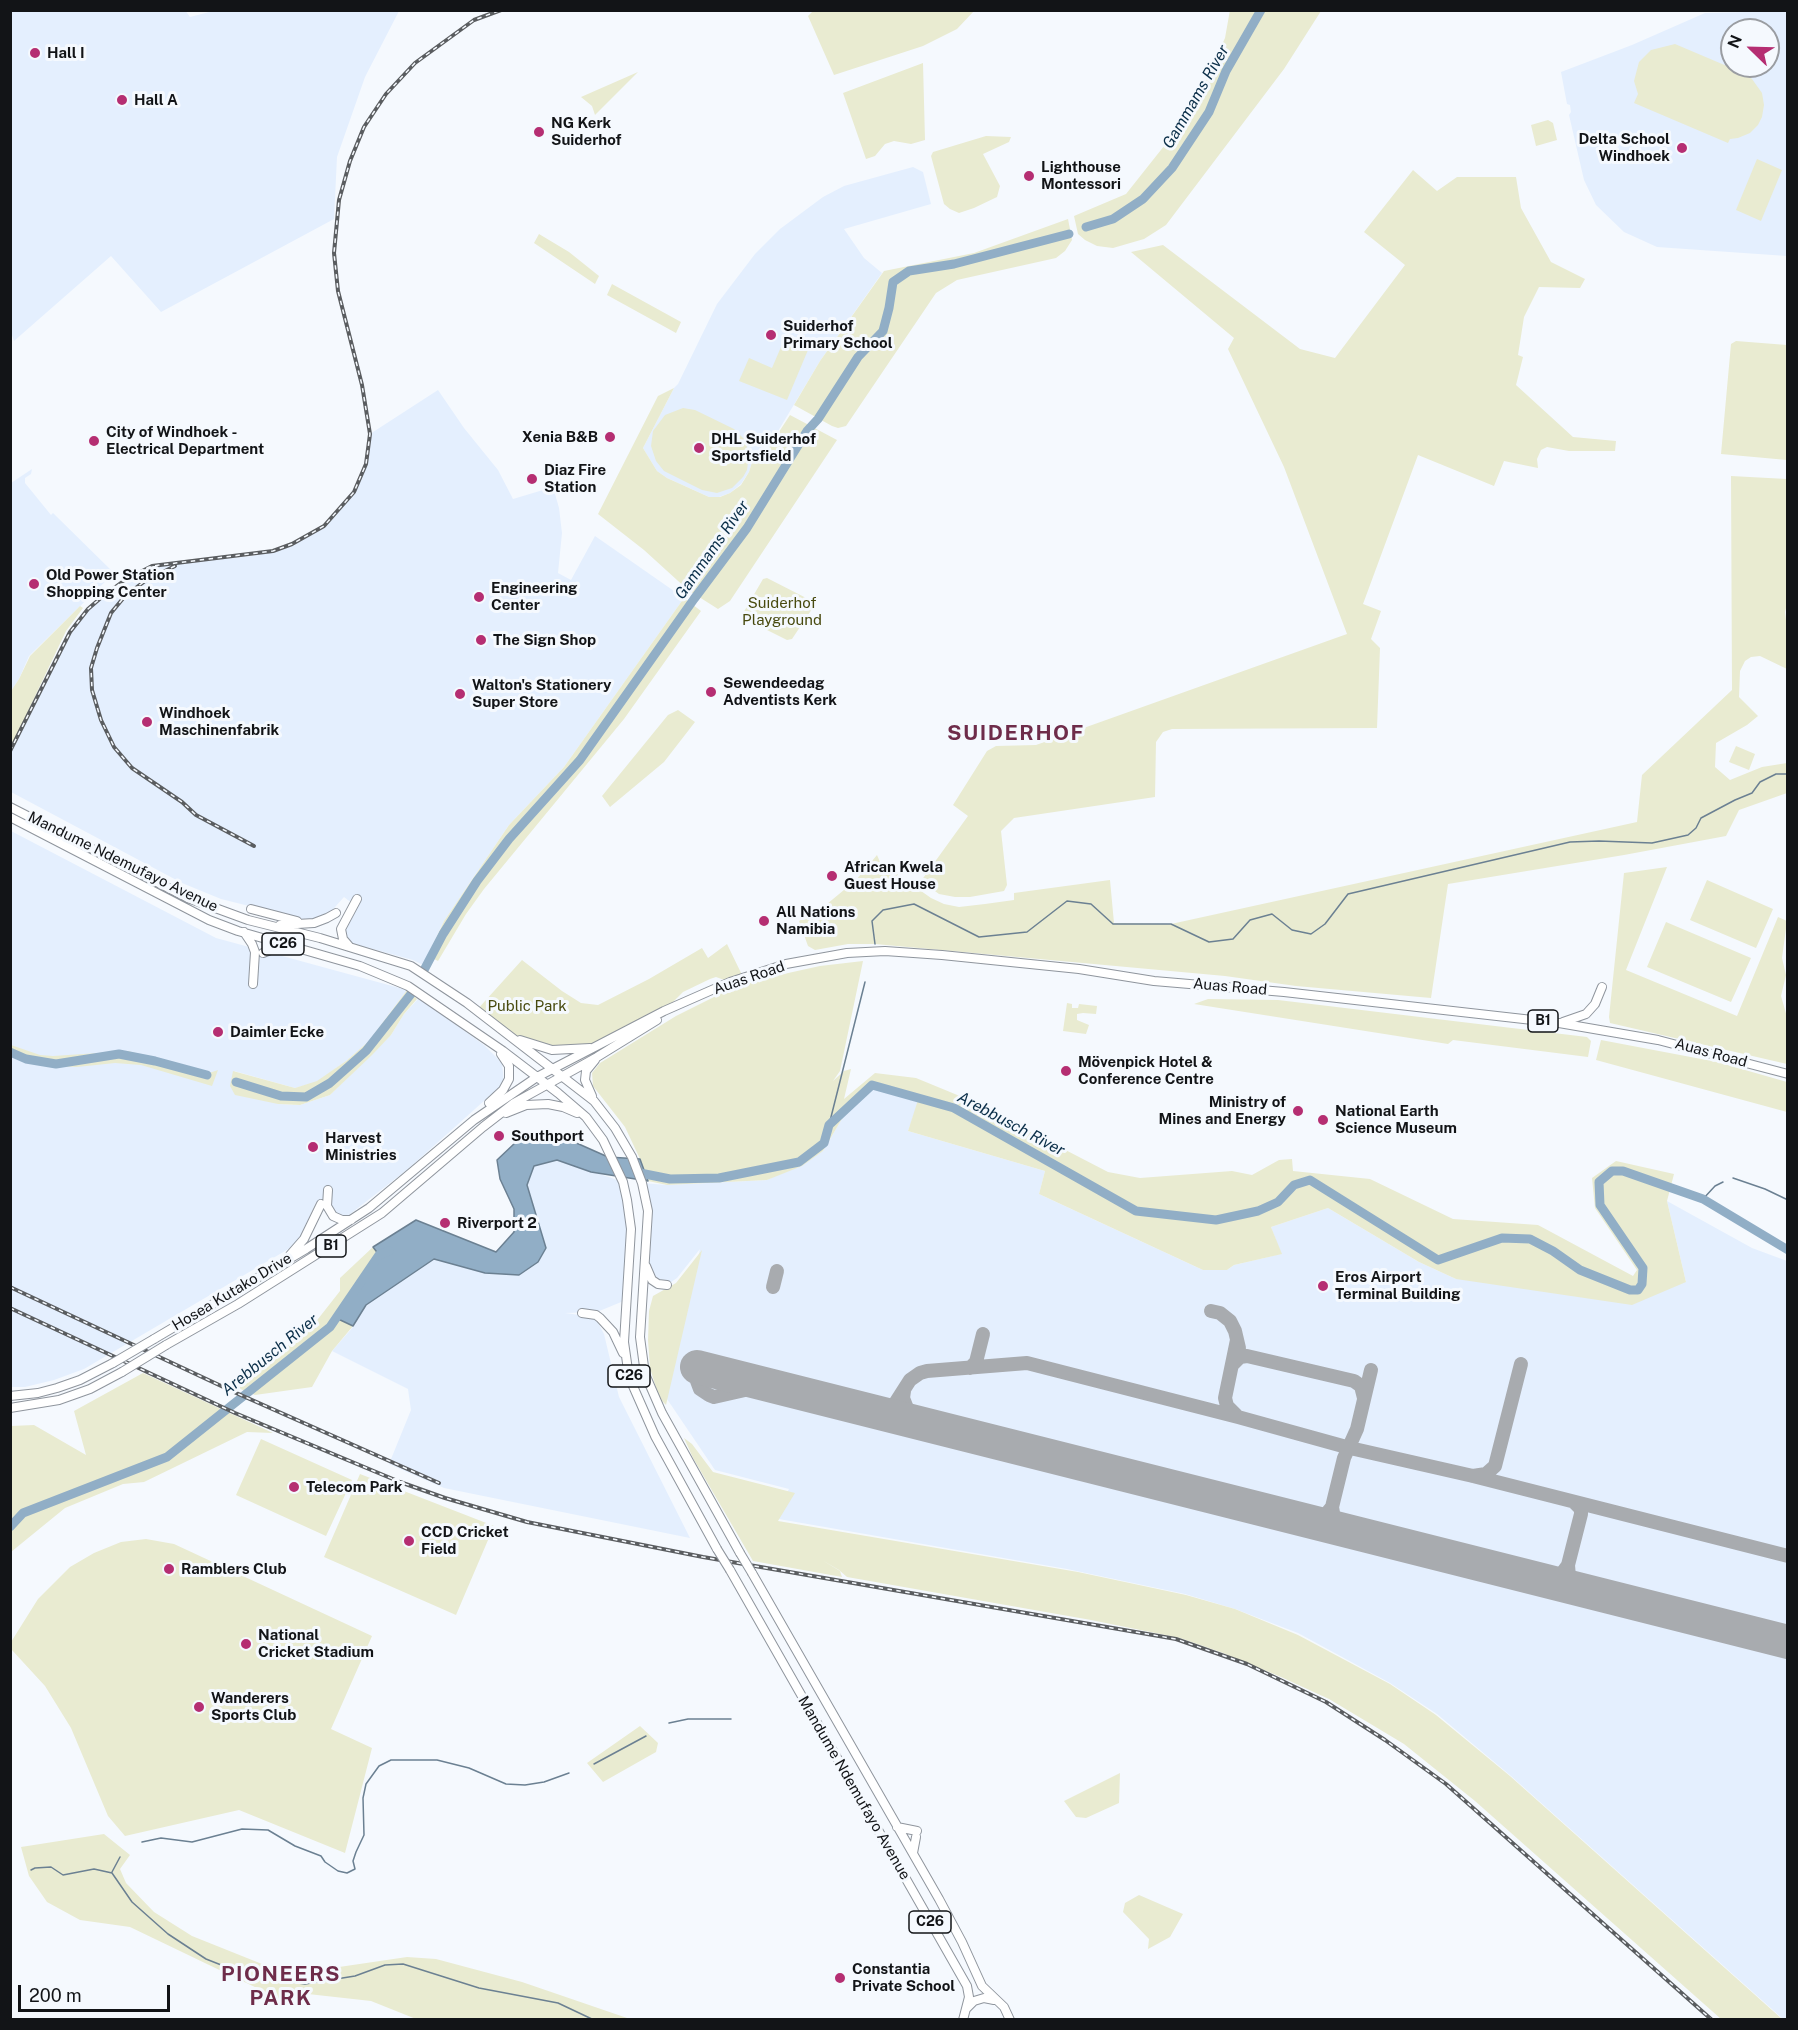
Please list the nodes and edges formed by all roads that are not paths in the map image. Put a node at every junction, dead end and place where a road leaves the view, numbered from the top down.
1 (10, 807) edge
2 (10, 817) edge
3 (188, 898) junction
4 (357, 899) dead end
5 (251, 909) dead end
6 (336, 912) dead end
7 (196, 916) junction
8 (248, 920) junction
9 (308, 923) junction
10 (270, 925) junction
11 (244, 932) junction
12 (266, 938) junction
13 (285, 944) junction
14 (349, 947) junction
15 (263, 953) dead end
16 (252, 984) dead end
17 (1602, 987) dead end
18 (1559, 1023) junction
19 (506, 1033) junction
20 (488, 1042) junction
21 (596, 1052) junction
22 (552, 1069) junction
23 (1788, 1074) edge
24 (561, 1076) junction
25 (537, 1077) junction
26 (547, 1084) junction
27 (594, 1101) junction
28 (586, 1117) junction
29 (483, 1126) junction
30 (443, 1146) junction
31 (328, 1190) dead end
32 (321, 1204) dead end
33 (352, 1220) junction
34 (284, 1262) junction
35 (645, 1263) junction
36 (667, 1285) dead end
37 (582, 1313) dead end
38 (625, 1356) junction
39 (10, 1396) edge
40 (10, 1408) edge
41 (897, 1827) junction
42 (913, 1853) junction
43 (995, 2000) junction
44 (966, 2008) junction
45 (1009, 2018) edge
46 (963, 2019) edge

1 - 3 main road, Mandume Ndemufayo Avenue / C26
2 - 7 main road, Mandume Ndemufayo Avenue / C26
3 - 7 main road
3 - 8 main road, Mandume Ndemufayo Avenue / C26
4 - 14 main road
5 - 9 main road
6 - 9 main road
7 - 11 main road, Mandume Ndemufayo Avenue / C26
8 - 10 main road, Mandume Ndemufayo Avenue / C26
8 - 12 main road
9 - 10 main road
10 - 14 main road, Mandume Ndemufayo Avenue / C26
11 - 12 main road, Mandume Ndemufayo Avenue / C26
11 - 16 main road
12 - 13 main road, Mandume Ndemufayo Avenue / C26
13 - 15 main road
13 - 20 main road, Mandume Ndemufayo Avenue / C26
14 - 19 main road, Mandume Ndemufayo Avenue / C26
17 - 18 main road
18 - 21 main road, Auas Road / B1
18 - 23 main road, Auas Road / B1
19 - 21 main road
19 - 22 main road, Mandume Ndemufayo Avenue / C26
20 - 25 main road, Mandume Ndemufayo Avenue / C26
20 - 30 main road
21 - 22 main road, Auas Road / B1
21 - 24 main road, Auas Road / B1
21 - 27 main road
22 - 24 main road, Mandume Ndemufayo Avenue / C26
22 - 25 main road, Hosea Kutako Drive / B1
24 - 26 main road, Auas Road
24 - 27 main road, Mandume Ndemufayo Avenue / C26
25 - 26 main road, Mandume Ndemufayo Avenue / C26
25 - 30 main road, Hosea Kutako Drive / B1
26 - 28 main road, Mandume Ndemufayo Avenue / C26
26 - 29 main road, Hosea Kutako Drive / B1
27 - 35 main road, Mandume Ndemufayo Avenue / C26
28 - 29 main road
28 - 38 main road, Mandume Ndemufayo Avenue / C26
29 - 40 main road, Hosea Kutako Drive / B1, bridge
30 - 33 main road, Hosea Kutako Drive / B1
31 - 33 main road
32 - 34 main road
33 - 34 main road, Hosea Kutako Drive / B1
34 - 39 main road, Hosea Kutako Drive / B1, bridge
35 - 36 main road
35 - 41 main road, Mandume Ndemufayo Avenue / C26, bridge
37 - 38 main road
38 - 44 main road, Mandume Ndemufayo Avenue / C26, bridge
41 - 42 main road, Mandume Ndemufayo Avenue / C26
41 - 42 main road
42 - 43 main road, Mandume Ndemufayo Avenue / C26
43 - 44 main road
43 - 45 main road, Mandume Ndemufayo Avenue / C26
44 - 46 main road, Mandume Ndemufayo Avenue / C26

